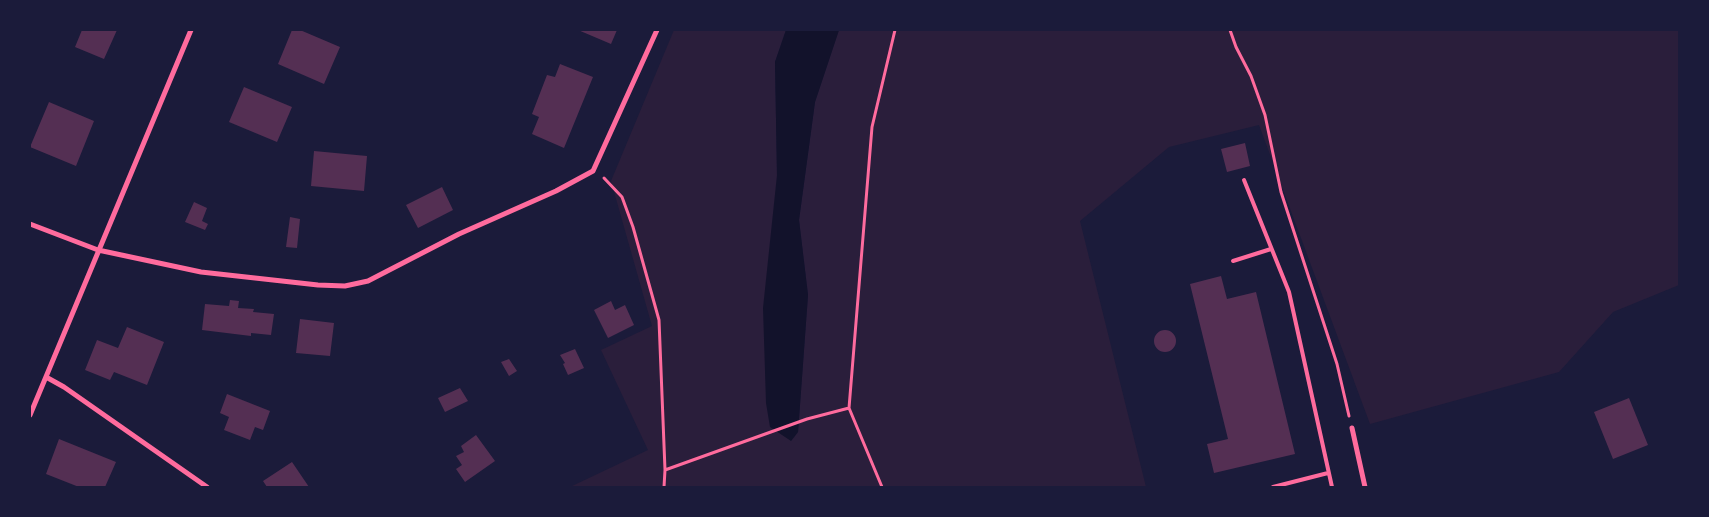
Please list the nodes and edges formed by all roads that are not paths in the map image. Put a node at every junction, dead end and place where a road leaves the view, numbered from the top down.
1 (190, 30) edge
2 (657, 30) edge
3 (1244, 180) dead end
4 (30, 224) edge
5 (98, 250) junction
6 (1271, 250) junction
7 (1233, 261) dead end
8 (46, 378) junction
9 (30, 415) edge
10 (1352, 428) road end
11 (1328, 473) junction
12 (207, 487) edge
13 (1273, 487) edge
14 (1332, 487) edge
15 (1365, 487) edge

1 - 5 street
2 - 5 street
3 - 6 lane
4 - 5 street
5 - 8 street
6 - 7 lane
6 - 11 lane
8 - 9 street
8 - 12 street
10 - 15 street
11 - 13 lane
11 - 14 lane

